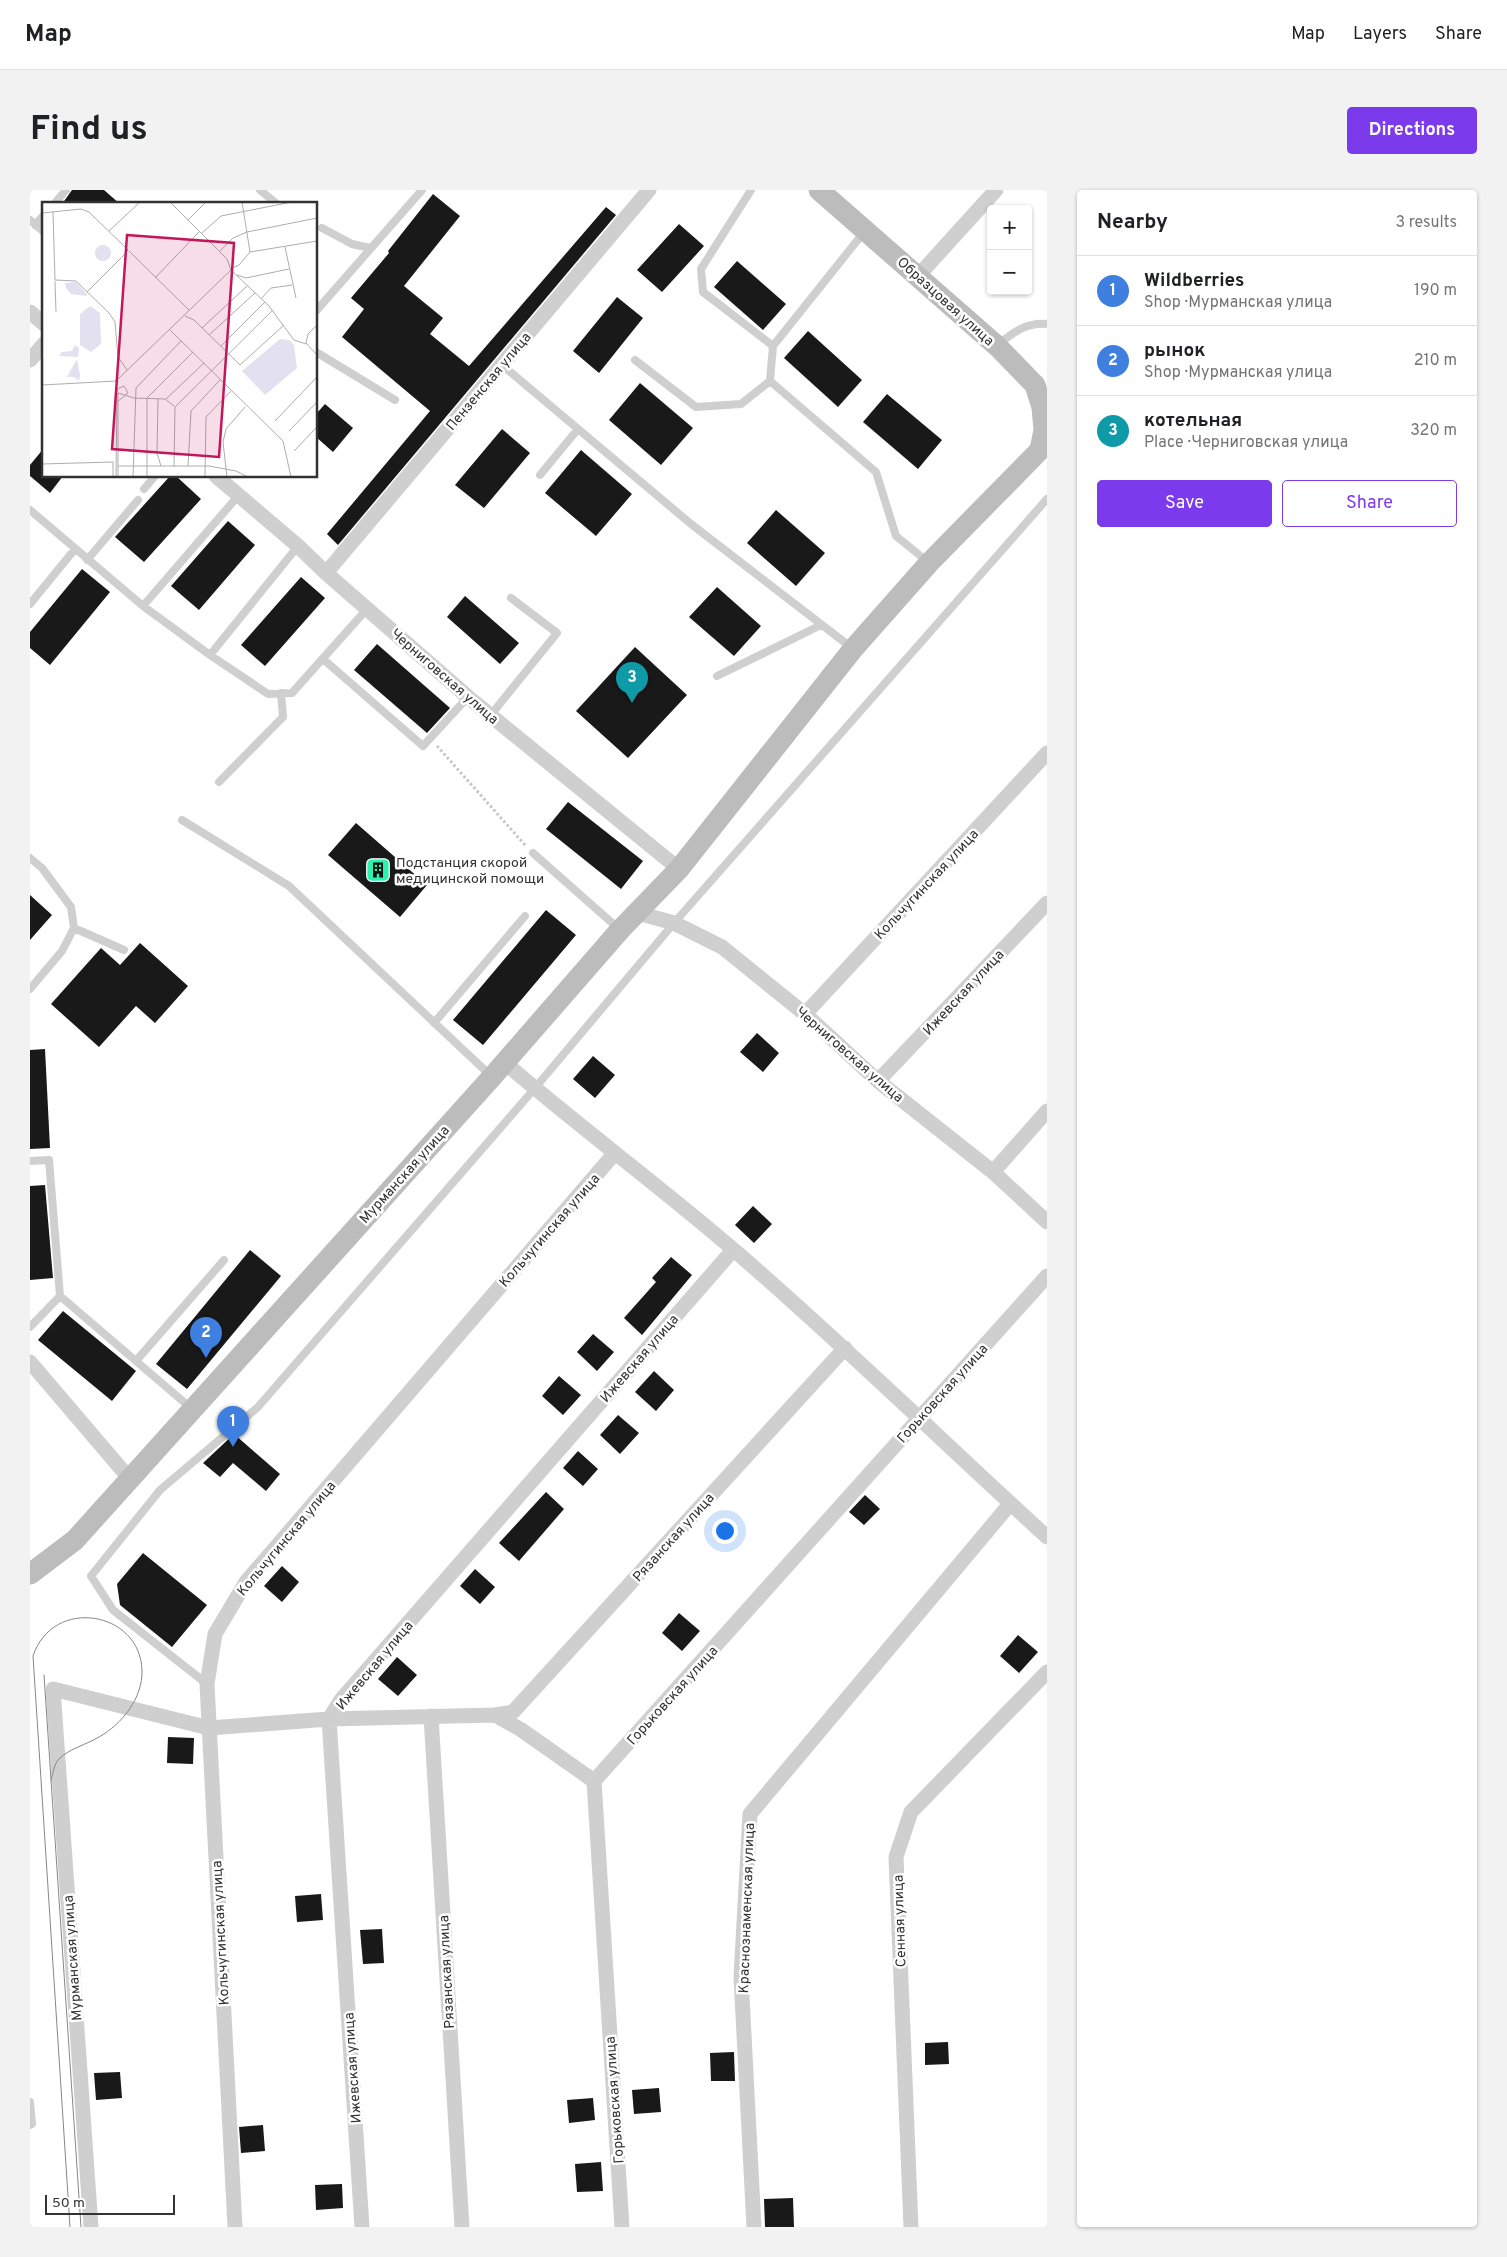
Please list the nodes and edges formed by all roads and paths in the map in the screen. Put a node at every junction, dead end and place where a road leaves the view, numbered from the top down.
1 (66, 190) edge
2 (260, 190) edge
3 (422, 190) edge
4 (649, 190) edge
5 (752, 190) edge
6 (819, 190) edge
7 (996, 190) edge
8 (56, 202) edge
9 (275, 202) edge
10 (322, 228) dead end
11 (865, 230) junction
12 (370, 248) junction
13 (918, 276) junction
14 (318, 309) edge
15 (30, 312) edge
16 (42, 322) edge
17 (1047, 324) edge
18 (42, 346) edge
19 (773, 346) junction
20 (997, 346) junction
21 (318, 353) edge
22 (30, 360) edge
23 (635, 360) dead end
24 (502, 364) junction
25 (770, 381) junction
26 (395, 400) dead end
27 (1044, 406) edge
28 (578, 429) junction
29 (1045, 441) edge
30 (540, 475) dead end
31 (153, 478) edge
32 (218, 478) edge
33 (144, 489) dead end
34 (238, 496) junction
35 (1047, 499) edge
36 (138, 500) dead end
37 (30, 510) edge
38 (298, 546) junction
39 (75, 549) junction
40 (87, 560) junction
41 (929, 563) junction
42 (326, 573) junction
43 (511, 598) dead end
44 (30, 604) edge
45 (143, 606) junction
46 (367, 609) junction
47 (821, 625) junction
48 (853, 649) junction
49 (210, 655) junction
50 (323, 659) junction
51 (718, 676) dead end
52 (281, 694) junction
53 (468, 697) junction
54 (490, 716) junction
55 (430, 738) junction
56 (1047, 753) edge
57 (219, 782) dead end
58 (182, 820) dead end
59 (533, 853) joint
60 (30, 858) edge
61 (679, 869) junction
62 (1047, 903) edge
63 (638, 913) junction
64 (525, 916) dead end
65 (674, 923) junction
66 (74, 928) junction
67 (620, 930) junction
68 (124, 950) dead end
69 (30, 989) edge
70 (805, 1014) junction
71 (434, 1023) junction
72 (498, 1070) junction
73 (878, 1081) junction
74 (535, 1088) junction
75 (1047, 1112) edge
76 (614, 1154) junction
77 (30, 1160) edge
78 (993, 1172) junction
79 (1047, 1222) edge
80 (734, 1250) junction
81 (224, 1260) dead end
82 (1047, 1276) edge
83 (60, 1296) junction
84 (30, 1327) edge
85 (845, 1348) junction
86 (136, 1361) junction
87 (30, 1362) edge
88 (192, 1409) junction
89 (918, 1420) junction
90 (129, 1478) junction
91 (1010, 1504) junction
92 (1047, 1537) edge
93 (30, 1574) edge
94 (1047, 1672) edge
95 (207, 1684) junction
96 (494, 1715) junction
97 (431, 1716) junction
98 (330, 1719) junction
99 (209, 1728) junction
100 (594, 1781) junction
101 (30, 2102) edge
102 (30, 2124) edge
103 (91, 2227) edge
104 (235, 2227) edge
105 (362, 2227) edge
106 (462, 2227) edge
107 (622, 2227) edge
108 (754, 2227) edge
109 (912, 2227) edge

1 - 8 lane
2 - 9 lane
3 - 12 lane
4 - 24 street, Пензенская улица
5 - 19 lane
6 - 11 main road, Образцовая улица
7 - 13 street
10 - 12 lane
11 - 13 main road, Образцовая улица
11 - 19 lane
12 - 14 lane
13 - 20 main road, Образцовая улица
15 - 16 street
17 - 20 lane
18 - 22 street
19 - 25 lane
20 - 27 main road, Образцовая улица
21 - 26 lane
23 - 25 lane
24 - 28 lane
24 - 42 street, Пензенская улица
25 - 41 lane
27 - 29 main road, Образцовая улица
28 - 30 lane
28 - 47 lane
29 - 41 main road, Мурманская улица
31 - 33 lane
32 - 34 street, Черниговская улица
34 - 38 street, Черниговская улица
34 - 45 lane
35 - 65 lane
36 - 40 lane
37 - 39 lane
38 - 42 street, Черниговская улица
38 - 49 lane
39 - 40 lane
39 - 44 lane
40 - 45 lane
41 - 48 main road, Мурманская улица
42 - 46 street, Черниговская улица
43 - 54 lane
45 - 49 lane
46 - 50 lane
46 - 53 street, Черниговская улица
47 - 48 lane
47 - 51 lane
48 - 61 main road, Мурманская улица
49 - 52 lane
50 - 52 lane
50 - 55 lane
52 - 57 lane
53 - 54 street, Черниговская улица
53 - 55 lane
54 - 61 street, Черниговская улица
55 - 59 path
56 - 70 street, Кольчугинская улица
58 - 71 lane
59 - 67 lane
60 - 66 lane
61 - 63 main road, Мурманская улица
62 - 73 street, Ижевская улица
63 - 65 street, Черниговская улица
63 - 67 main road, Мурманская улица
64 - 71 lane
65 - 70 street, Черниговская улица
65 - 74 lane
66 - 68 lane
66 - 69 lane
67 - 72 main road, Мурманская улица
70 - 73 street, Черниговская улица
71 - 72 lane
72 - 74 street
72 - 88 main road, Мурманская улица
73 - 78 street, Черниговская улица
74 - 76 street
74 - 95 lane
75 - 78 street
76 - 80 street
76 - 95 street, Кольчугинская улица
77 - 83 lane
78 - 79 street, Черниговская улица
80 - 85 street
80 - 98 street, Ижевская улица
81 - 86 lane
82 - 89 street, Горьковская улица
83 - 84 lane
83 - 86 lane
85 - 89 street
85 - 96 street, Рязанская улица
86 - 88 lane
87 - 90 street
88 - 90 main road, Мурманская улица
89 - 91 street
89 - 100 street, Горьковская улица
90 - 93 main road, Мурманская улица
91 - 92 street
91 - 108 street, Краснознаменская улица
94 - 109 street, Сенная улица
95 - 99 street, Кольчугинская улица
96 - 97 street
96 - 100 street
97 - 98 street
97 - 106 street, Рязанская улица
98 - 99 street
98 - 105 street, Ижевская улица
99 - 103 street, Мурманская улица
99 - 104 street, Кольчугинская улица
100 - 107 street, Горьковская улица
101 - 102 lane

